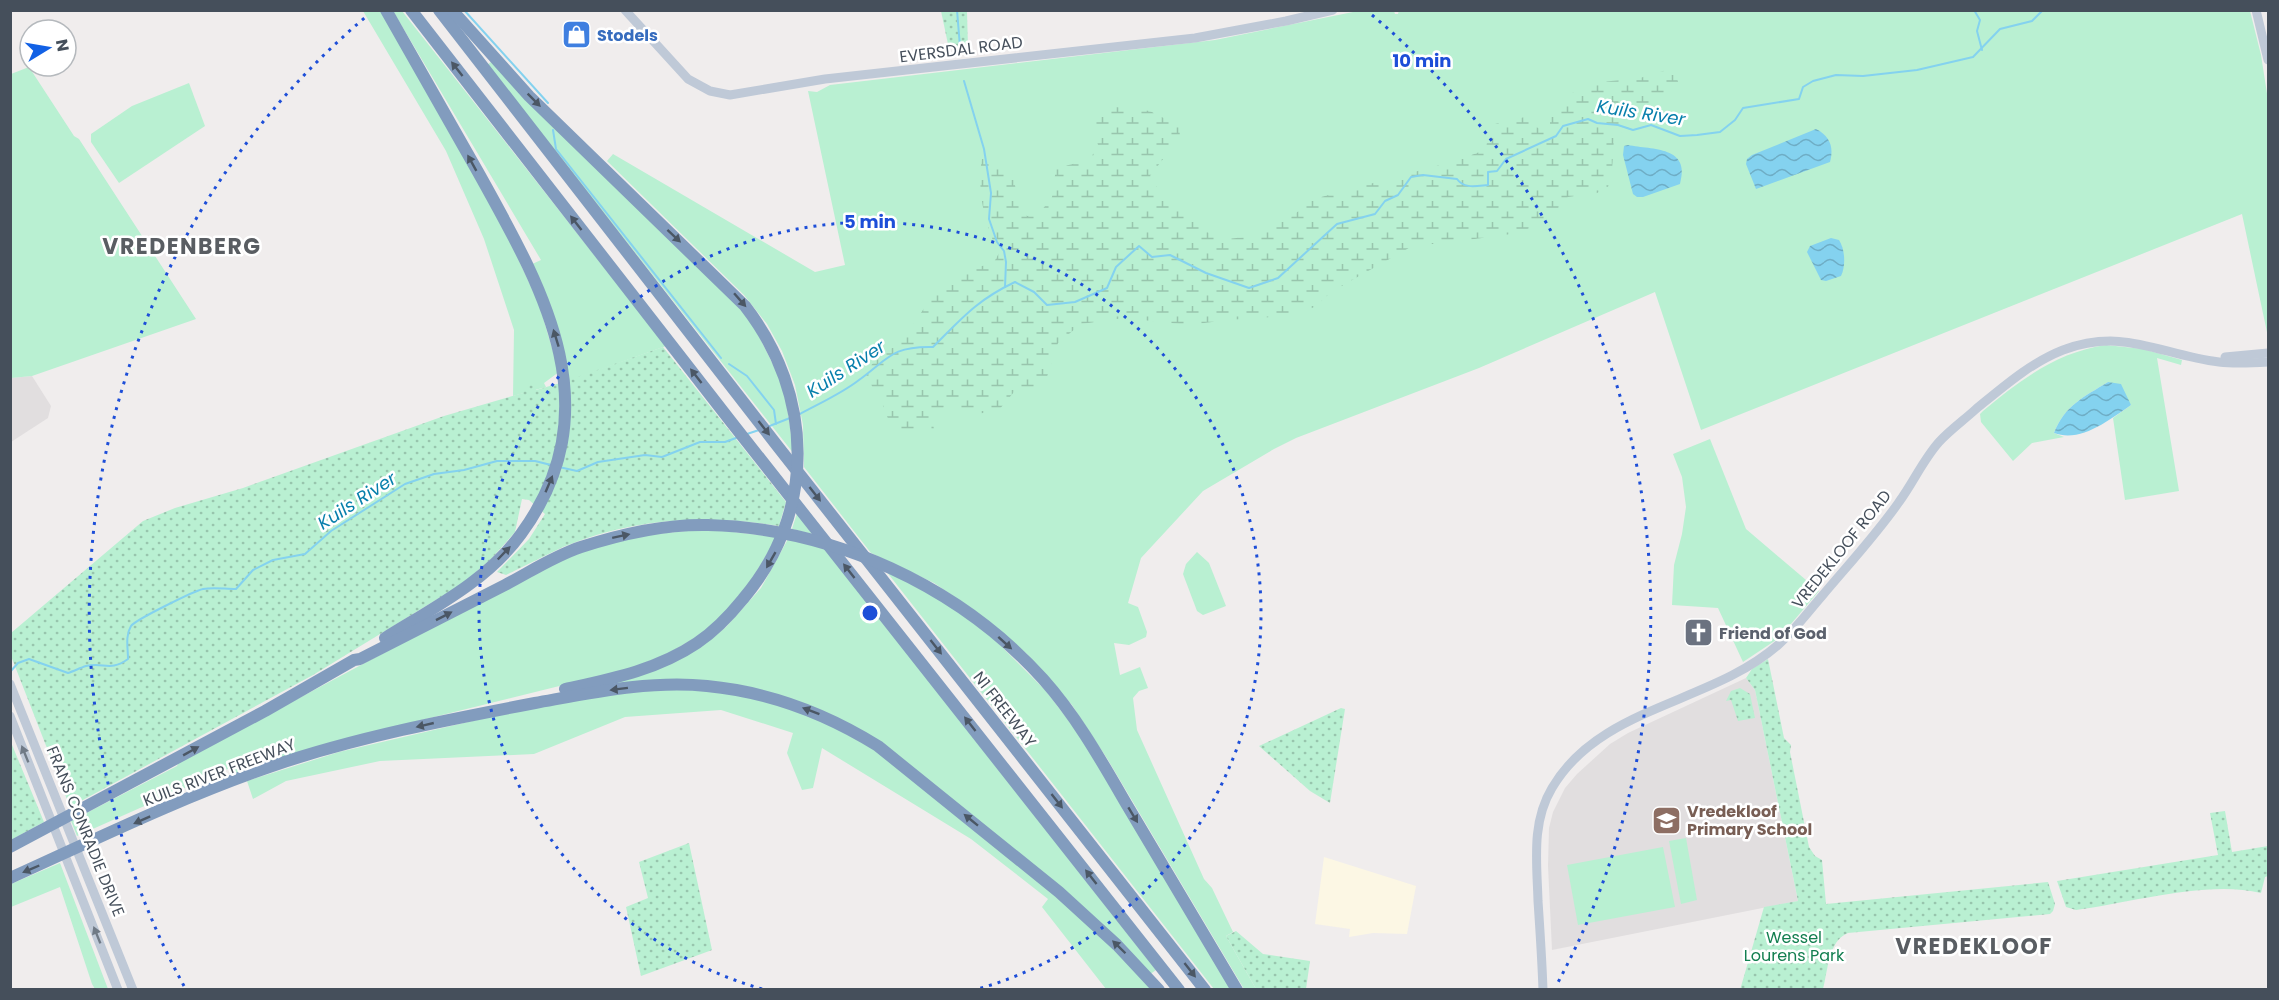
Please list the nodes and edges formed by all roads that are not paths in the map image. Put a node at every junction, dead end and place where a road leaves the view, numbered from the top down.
1 (386, 10) edge
2 (411, 10) edge
3 (439, 10) edge
4 (452, 10) edge
5 (625, 10) edge
6 (1333, 10) edge
7 (2256, 10) edge
8 (2268, 60) edge
9 (2268, 353) edge
10 (2205, 359) junction
11 (2268, 362) edge
12 (354, 660) junction
13 (11, 686) edge
14 (482, 712) junction
15 (10, 717) edge
16 (10, 847) edge
17 (10, 878) edge
18 (118, 990) edge
19 (133, 990) edge
20 (1159, 990) edge
21 (1179, 990) edge
22 (1205, 990) edge
23 (1237, 990) edge
24 (1543, 990) edge

12 -> 1 highway
21 -> 2 highway
3 -> 22 highway, N1 FREEWAY
4 -> 14 highway
5 - 6 street, EVERSDAL ROAD
7 - 8 street
9 - 10 street, VREDEKLOOF ROAD
10 - 11 street, VREDEKLOOF ROAD
10 - 24 street, VREDEKLOOF ROAD
16 -> 12 highway, KUILS RIVER FREEWAY
12 -> 23 highway
13 - 19 street, FRANS CONRADIE DRIVE
14 -> 17 highway, KUILS RIVER FREEWAY
20 -> 14 highway
18 -> 15 street, FRANS CONRADIE DRIVE

